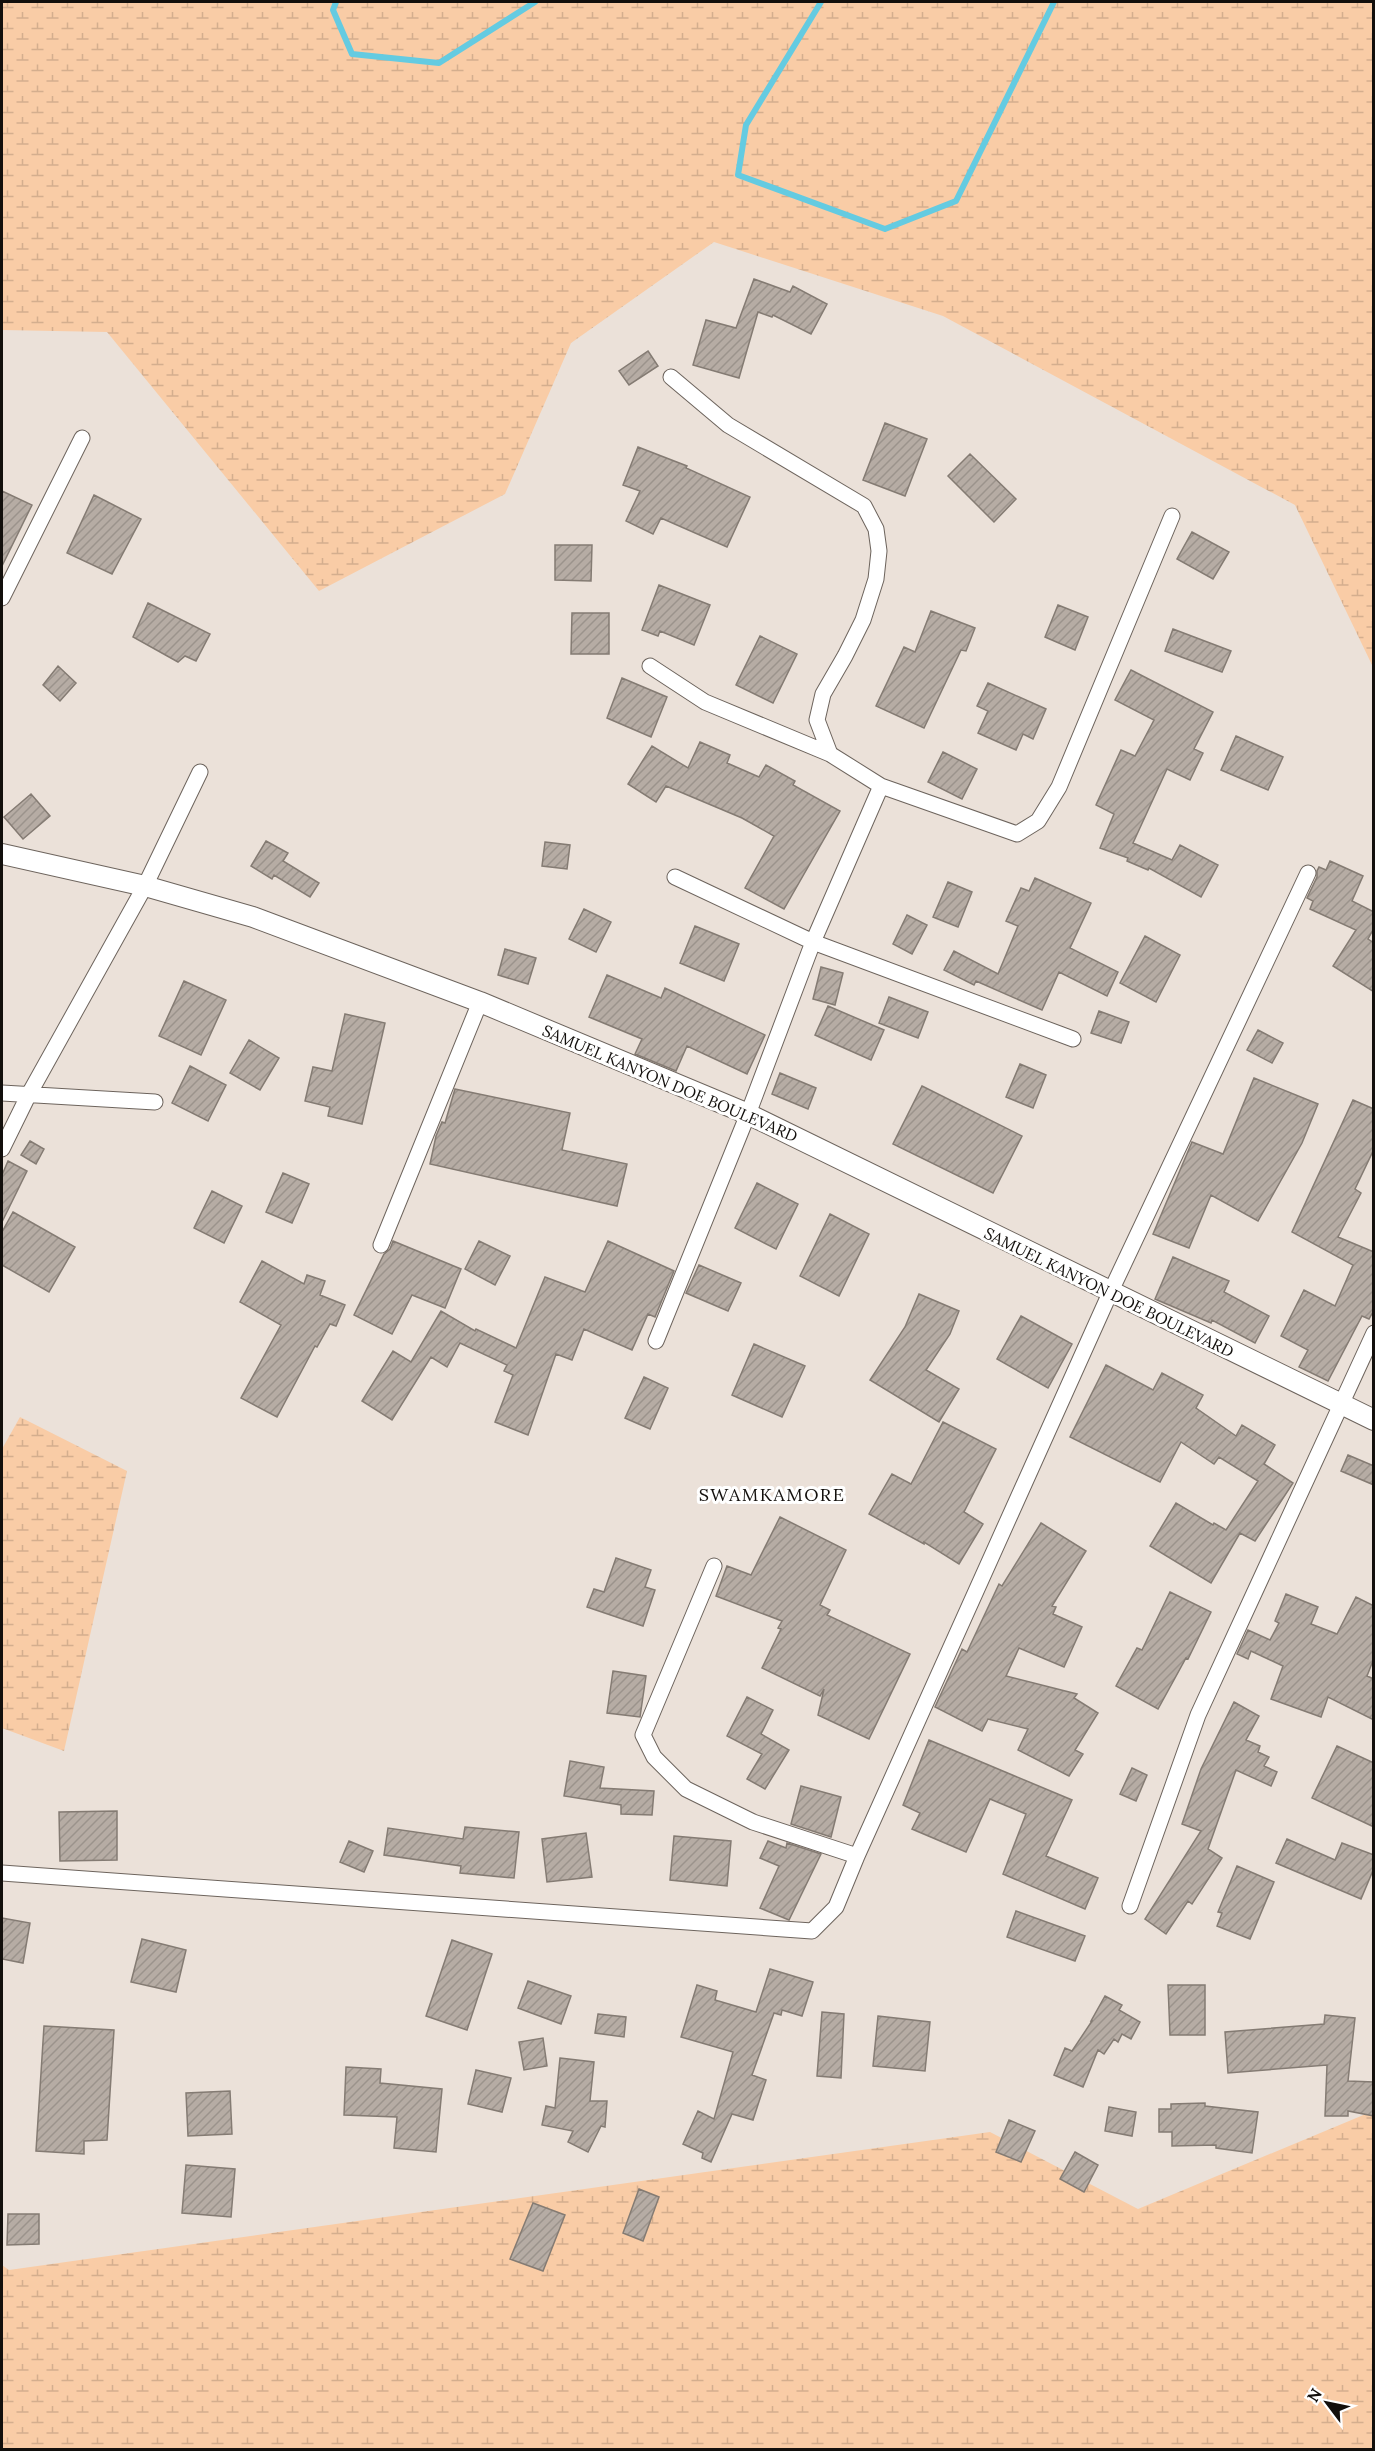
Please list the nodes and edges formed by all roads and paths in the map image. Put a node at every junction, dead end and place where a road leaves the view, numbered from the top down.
1 (670, 377) dead end
2 (82, 438) dead end
3 (1172, 516) dead end
4 (2, 598) edge
5 (650, 666) dead end
6 (830, 754) junction
7 (200, 772) dead end
8 (881, 786) junction
9 (2, 854) edge
10 (1308, 873) dead end
11 (675, 877) dead end
12 (145, 886) junction
13 (813, 942) junction
14 (480, 1002) junction
15 (1073, 1039) dead end
16 (2, 1093) edge
17 (28, 1096) junction
18 (155, 1102) dead end
19 (748, 1114) junction
20 (2, 1149) edge
21 (381, 1245) dead end
22 (1110, 1293) junction
23 (1374, 1332) edge
24 (656, 1341) dead end
25 (1339, 1405) junction
26 (1374, 1420) edge
27 (714, 1566) dead end
28 (857, 1856) junction
29 (2, 1873) edge
30 (1130, 1906) dead end

1 - 6 street
2 - 4 street
3 - 8 street
5 - 6 street
6 - 8 street
7 - 12 street
8 - 13 street
9 - 12 street, SAMUEL KANYON DOE BOULEVARD
10 - 22 street
11 - 13 street
12 - 14 street, SAMUEL KANYON DOE BOULEVARD
12 - 17 street
13 - 15 street
13 - 19 street
14 - 19 street, SAMUEL KANYON DOE BOULEVARD
14 - 21 street
16 - 17 street
17 - 18 street
17 - 20 street
19 - 22 street, SAMUEL KANYON DOE BOULEVARD
19 - 24 street
22 - 25 street, SAMUEL KANYON DOE BOULEVARD
22 - 28 street
23 - 25 street
25 - 26 street, SAMUEL KANYON DOE BOULEVARD
25 - 30 street
27 - 28 street
28 - 29 street

